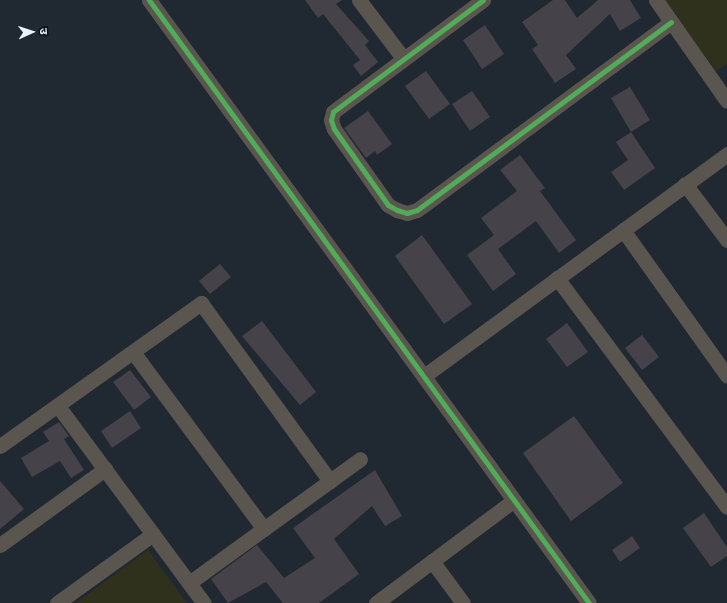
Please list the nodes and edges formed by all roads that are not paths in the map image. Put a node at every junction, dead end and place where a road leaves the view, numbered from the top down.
1 (149, 0) edge
2 (358, 0) edge
3 (483, 0) edge
4 (656, 0) edge
5 (464, 5) edge
6 (671, 22) junction
7 (403, 58) junction
8 (727, 101) edge
9 (727, 154) edge
10 (685, 184) junction
11 (623, 230) junction
12 (727, 240) edge
13 (557, 278) junction
14 (133, 352) junction
15 (424, 376) junction
16 (727, 376) edge
17 (58, 406) junction
18 (0, 446) edge
19 (360, 459) dead end
20 (105, 469) junction
21 (330, 481) junction
22 (514, 500) junction
23 (727, 507) edge
24 (264, 529) junction
25 (153, 534) junction
26 (0, 545) edge
27 (432, 561) junction
28 (189, 583) junction
29 (57, 603) edge
30 (204, 603) edge
31 (376, 603) edge
32 (463, 603) edge
33 (589, 603) edge

1 - 15 street
2 - 7 street
3 - 5 street
4 - 6 street
5 - 7 street
6 - 7 street
6 - 8 street
9 - 10 street
10 - 11 street
10 - 12 street
11 - 13 street
11 - 16 street
13 - 15 street
13 - 23 street
14 - 17 street
14 - 21 street
14 - 24 street
15 - 22 street
17 - 18 street
17 - 20 street
19 - 21 street
20 - 25 street
20 - 26 street
21 - 24 street
22 - 27 street
22 - 33 street
24 - 28 street
25 - 28 street
25 - 29 street
27 - 31 street
27 - 32 street
28 - 30 street

